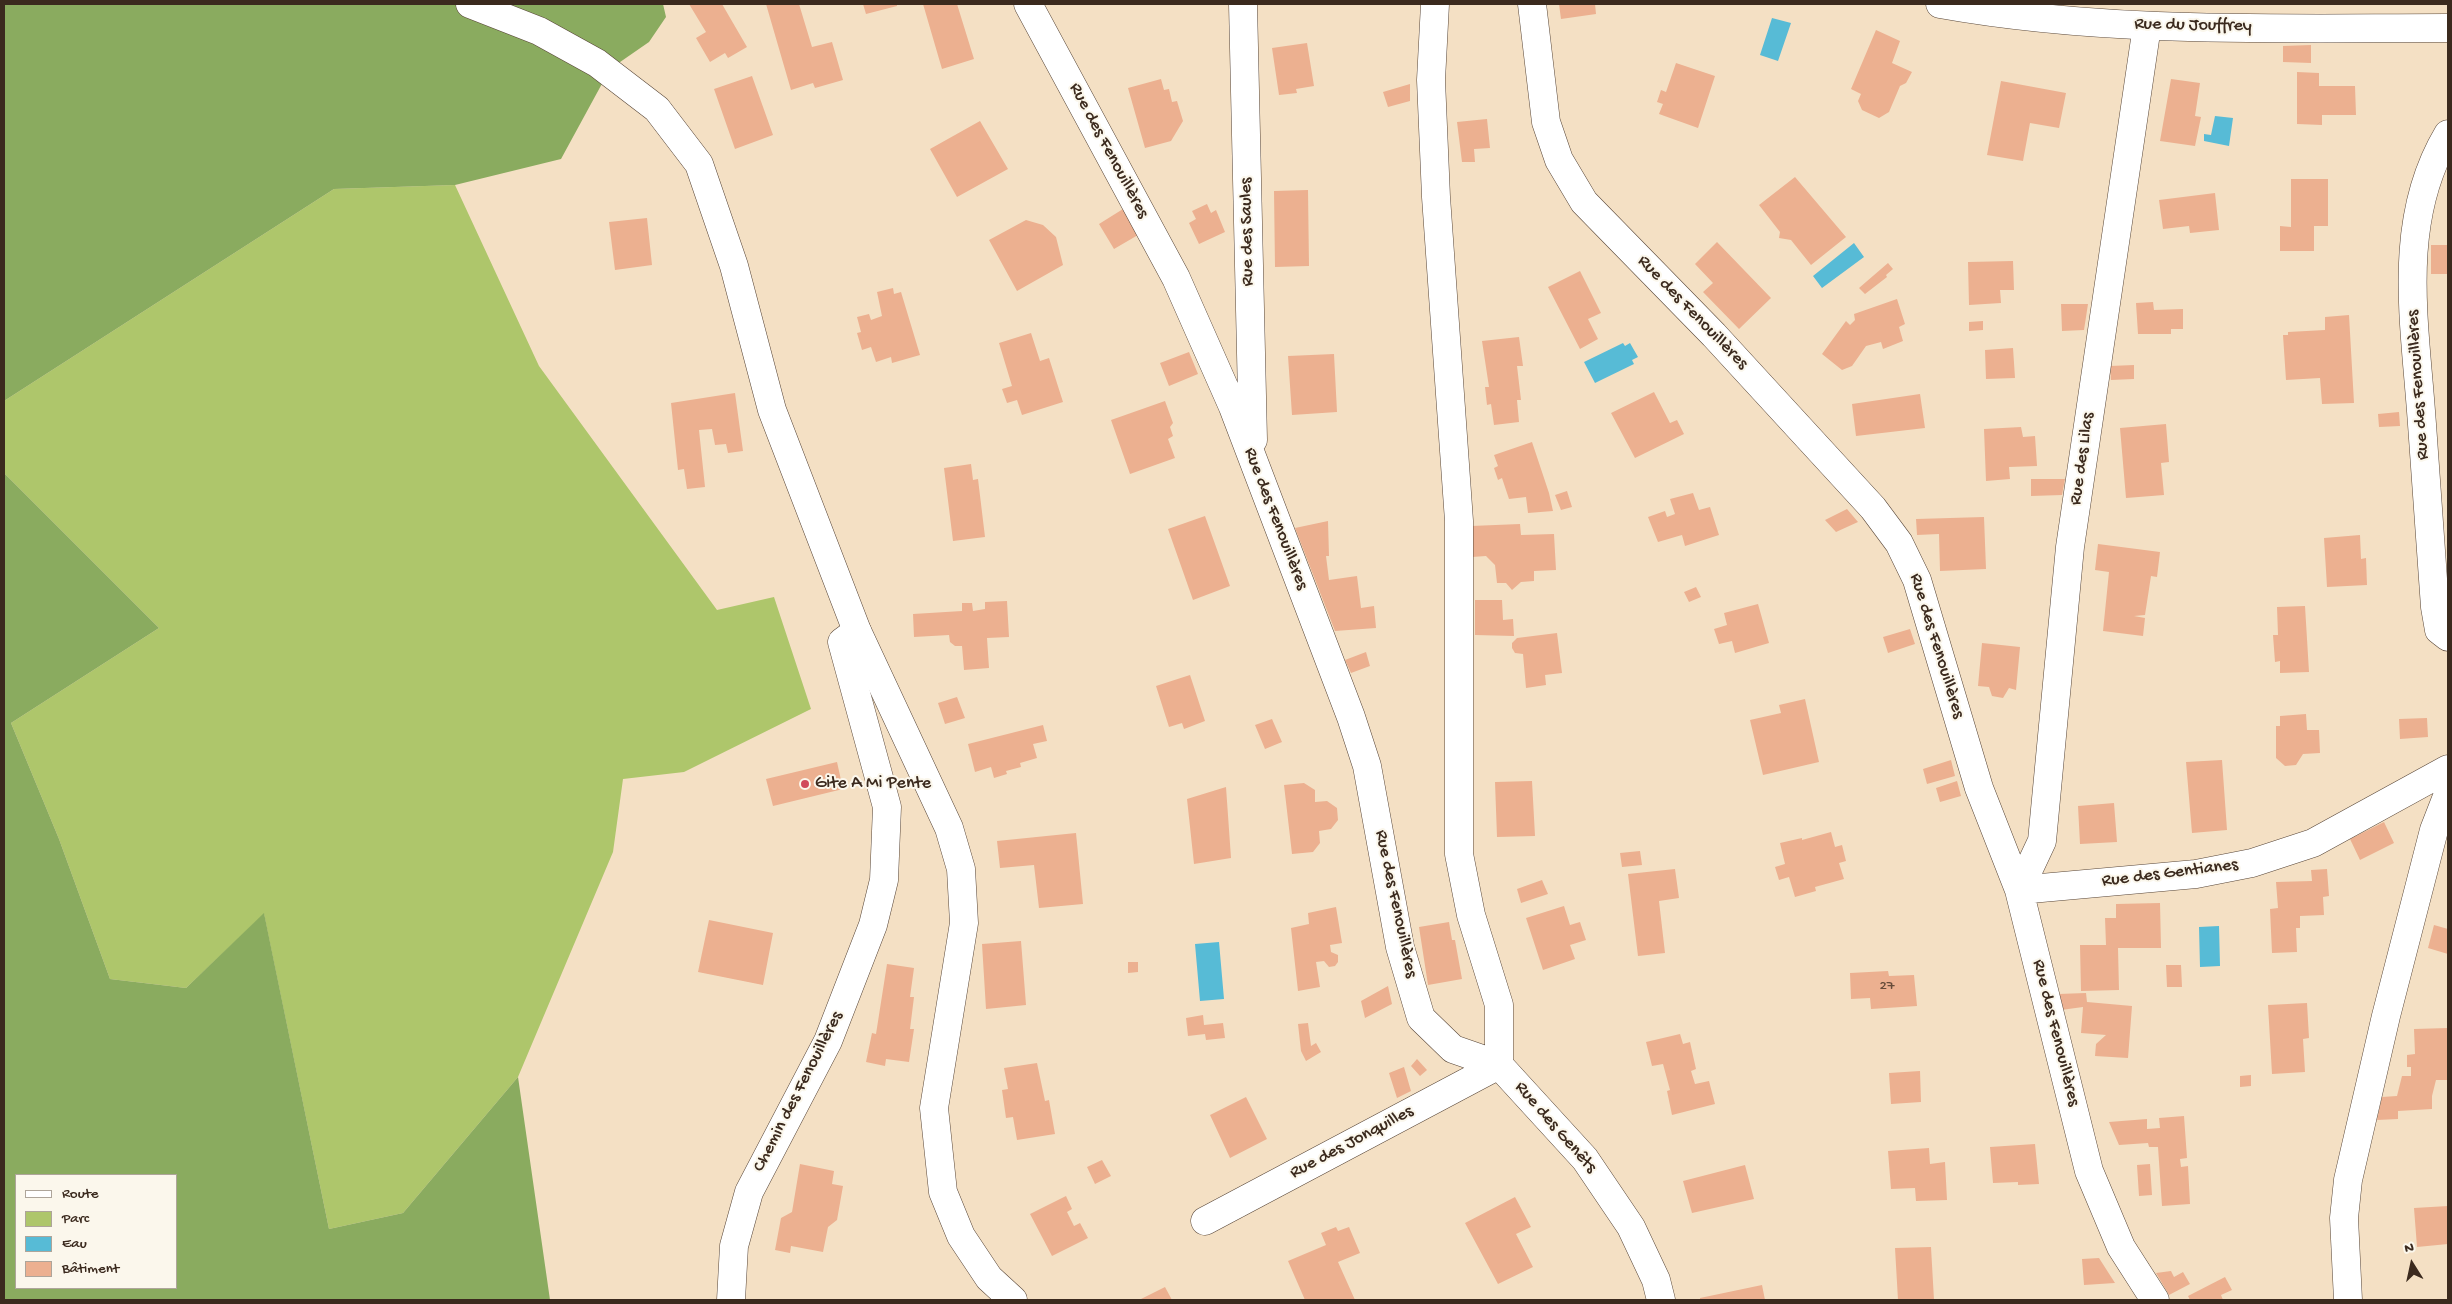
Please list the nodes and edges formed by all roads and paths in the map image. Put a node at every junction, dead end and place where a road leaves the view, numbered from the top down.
1 (470, 4) edge
2 (1028, 4) edge
3 (1243, 4) edge
4 (1435, 4) edge
5 (1532, 4) edge
6 (1940, 4) edge
7 (2147, 26) junction
8 (2448, 28) edge
9 (2448, 134) edge
10 (1253, 460) junction
11 (857, 631) junction
12 (2448, 637) edge
13 (2448, 769) edge
14 (2448, 794) edge
15 (2019, 890) junction
16 (1499, 1065) junction
17 (1205, 1221) dead end
18 (732, 1300) edge
19 (1012, 1300) edge
20 (1661, 1300) edge
21 (2155, 1300) edge
22 (2348, 1300) edge

1 - 11 street
2 - 10 street, Rue des Fenouillères
3 - 10 street, Rue des Saules
4 - 16 street
5 - 15 street, Rue des Fenouillères
6 - 7 street, Rue du Jouffrey
7 - 8 street, Rue du Jouffrey
7 - 15 street, Rue des Lilas
9 - 12 street, Rue des Fenouillères
10 - 16 street, Rue des Fenouillères
11 - 18 street, Chemin des Fenouillères
11 - 19 street
13 - 15 street, Rue des Gentianes
14 - 22 street
15 - 21 street, Rue des Fenouillères
16 - 17 street, Rue des Jonquilles
16 - 20 street, Rue des Genêts

